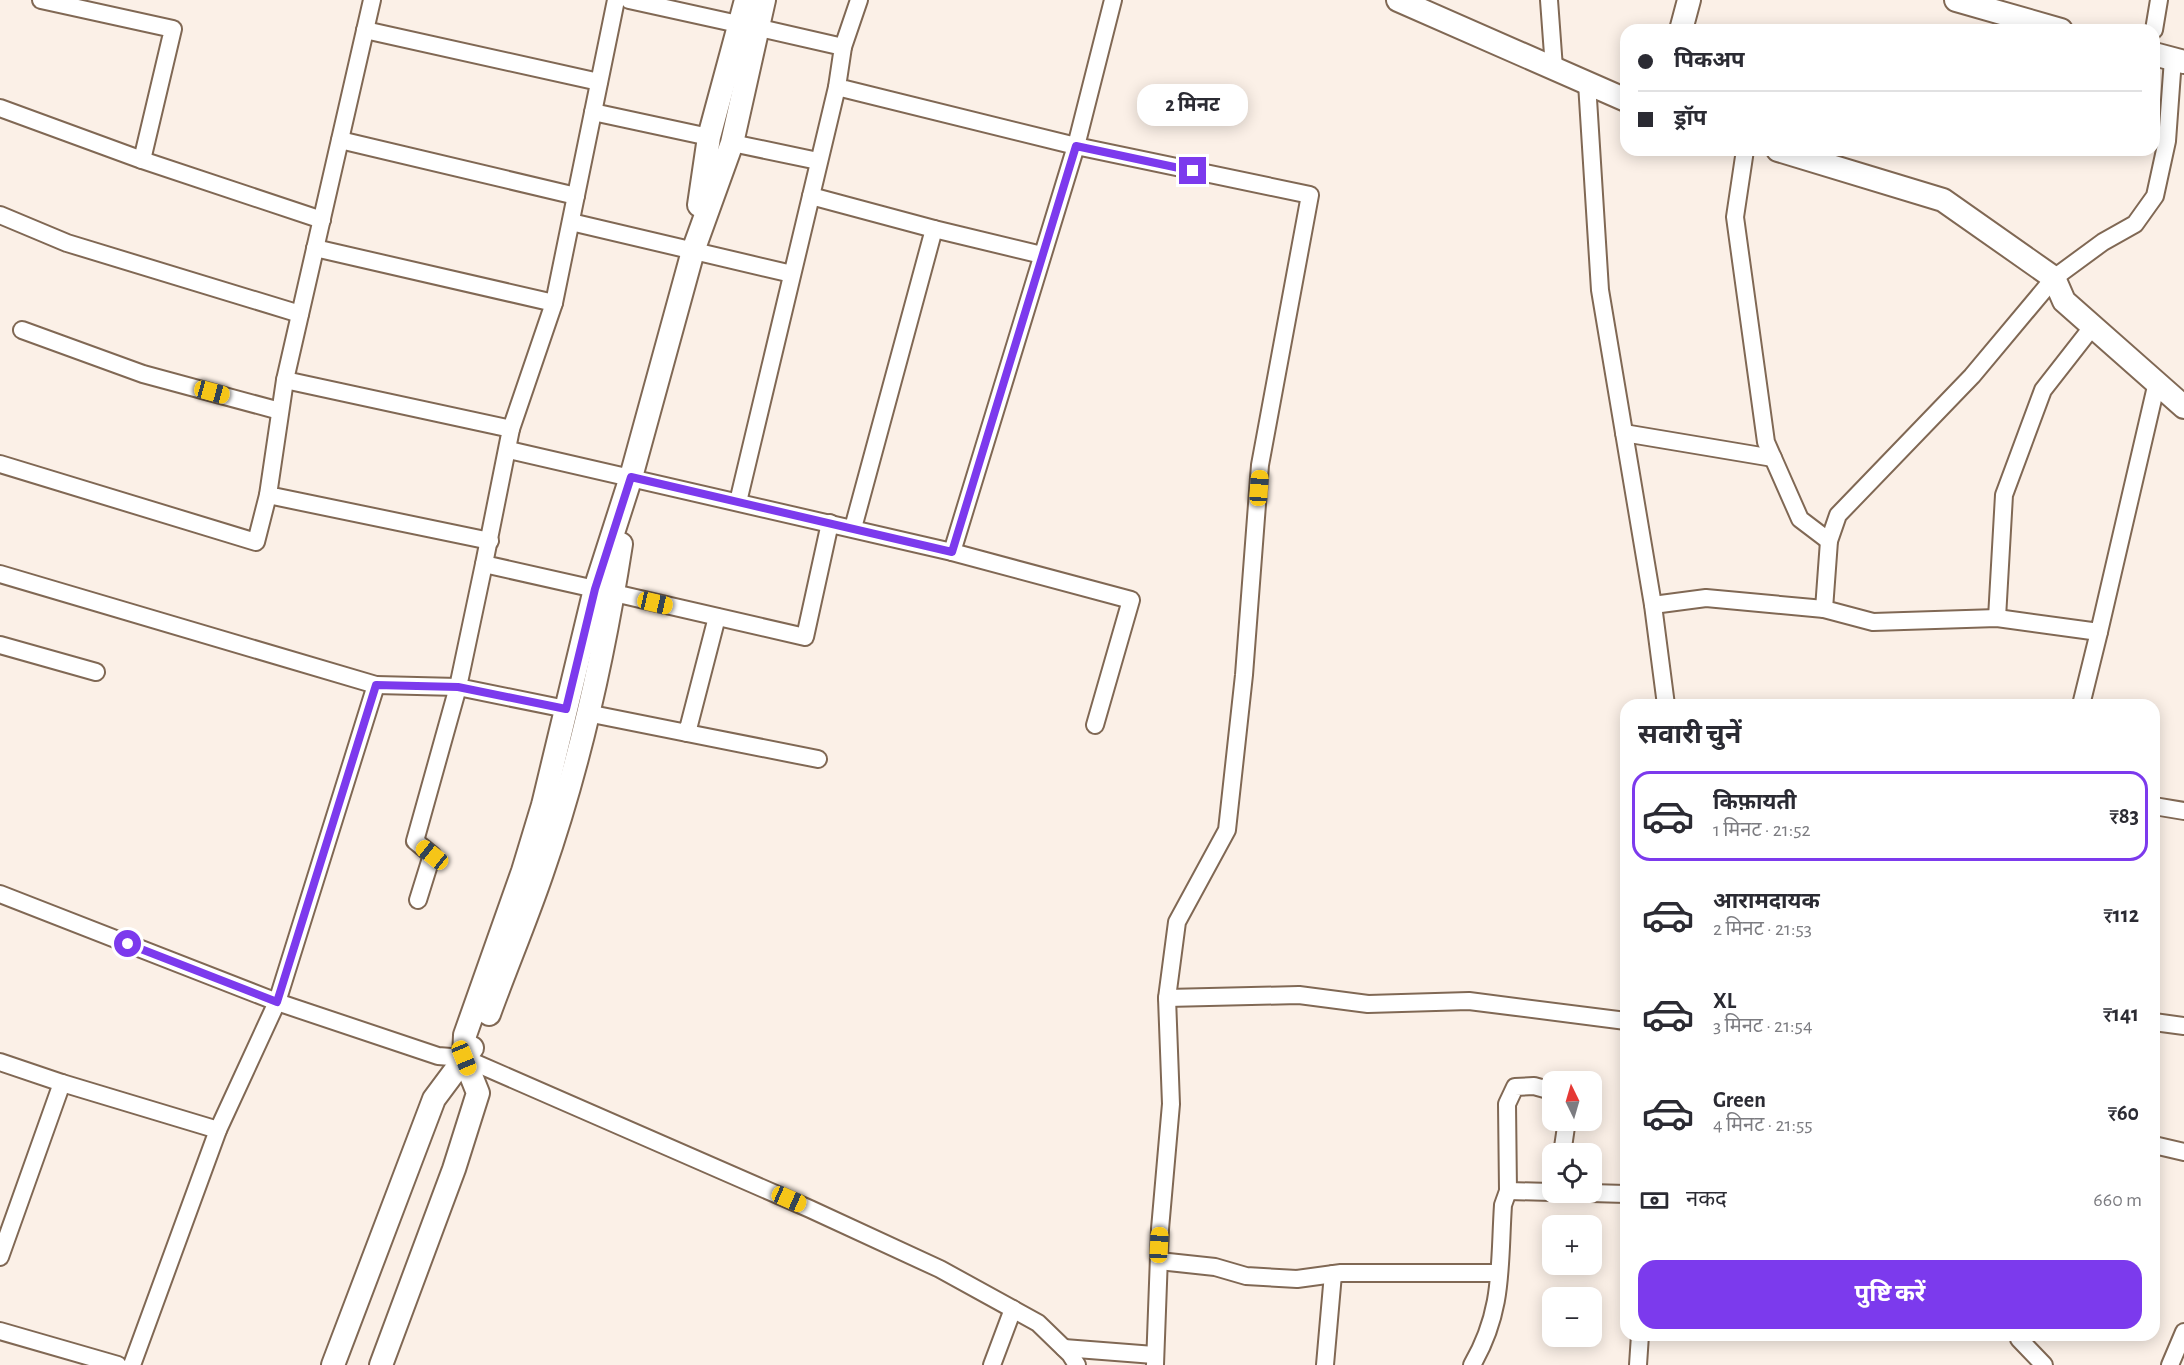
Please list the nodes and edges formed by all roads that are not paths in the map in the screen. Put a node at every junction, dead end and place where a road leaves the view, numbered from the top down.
1 (41, 0) edge
2 (372, 0) edge
3 (616, 0) edge
4 (629, 0) edge
5 (746, 0) edge
6 (764, 0) edge
7 (858, 0) edge
8 (1113, 0) edge
9 (1398, 0) edge
10 (1548, 0) edge
11 (1689, 0) edge
12 (1956, 0) edge
13 (2159, 0) edge
14 (1985, 4) edge
15 (1683, 24) edge
16 (2043, 24) edge
17 (2155, 24) edge
18 (749, 26) junction
19 (365, 30) junction
20 (843, 46) junction
21 (2170, 58) edge
22 (1554, 68) junction
23 (599, 82) junction
24 (1587, 83) junction
25 (837, 87) junction
26 (1620, 97) edge
27 (0, 108) edge
28 (593, 112) junction
29 (709, 138) junction
30 (340, 140) junction
31 (732, 143) junction
32 (1076, 146) junction
33 (1744, 156) edge
34 (1798, 156) edge
35 (142, 160) junction
36 (818, 161) junction
37 (576, 196) junction
38 (811, 196) junction
39 (0, 215) edge
40 (322, 220) junction
41 (571, 222) junction
42 (934, 229) junction
43 (315, 248) junction
44 (693, 251) junction
45 (1042, 255) junction
46 (792, 274) junction
47 (2055, 278) junction
48 (554, 303) junction
49 (300, 314) junction
50 (2093, 326) junction
51 (22, 330) dead end
52 (285, 380) junction
53 (2157, 382) junction
54 (2184, 407) edge
55 (280, 411) junction
56 (511, 429) junction
57 (1624, 433) junction
58 (509, 450) junction
59 (1773, 458) junction
60 (0, 464) edge
61 (631, 477) junction
62 (268, 495) junction
63 (738, 502) junction
64 (830, 523) junction
65 (853, 528) junction
66 (490, 541) junction
67 (1829, 541) junction
68 (952, 552) junction
69 (484, 564) junction
70 (0, 574) edge
71 (604, 591) junction
72 (1653, 604) junction
73 (1824, 609) junction
74 (717, 617) junction
75 (1997, 618) junction
76 (2099, 632) junction
77 (0, 645) edge
78 (96, 672) dead end
79 (376, 685) junction
80 (458, 687) junction
81 (1665, 699) edge
82 (2082, 699) edge
83 (576, 711) junction
84 (1095, 725) dead end
85 (687, 733) junction
86 (818, 759) dead end
87 (2160, 807) edge
88 (2184, 811) edge
89 (0, 894) edge
90 (418, 900) dead end
91 (1167, 998) junction
92 (277, 1002) junction
93 (1620, 1020) edge
94 (2160, 1023) edge
95 (2184, 1026) edge
96 (464, 1058) junction
97 (0, 1062) edge
98 (62, 1083) junction
99 (1542, 1088) edge
100 (218, 1130) junction
101 (2160, 1146) edge
102 (2184, 1152) edge
103 (1508, 1191) junction
104 (1542, 1192) edge
105 (1602, 1193) edge
106 (1620, 1194) edge
107 (0, 1257) edge
108 (1159, 1261) junction
109 (1499, 1273) junction
110 (1334, 1274) junction
111 (1013, 1309) junction
112 (0, 1331) edge
113 (2184, 1332) edge
114 (1640, 1341) edge
115 (2021, 1341) edge
116 (1064, 1348) junction
117 (1155, 1360) edge
118 (118, 1365) edge
119 (132, 1365) edge
120 (333, 1365) edge
121 (381, 1365) edge
122 (992, 1365) edge
123 (1077, 1365) edge
124 (1325, 1365) edge
125 (1472, 1365) edge
126 (1638, 1365) edge
127 (2043, 1365) edge
128 (2170, 1365) edge

1 - 35 street
2 - 19 street
3 - 23 street
4 - 18 street
5 - 18 street
6 - 18 street
7 - 20 street
8 - 32 street
9 - 22 street
10 - 22 street
11 - 15 street
12 - 14 street
13 - 17 street
14 - 16 street
18 - 20 street
18 - 29 street
18 - 31 street
19 - 23 street
19 - 30 street
20 - 25 street
21 - 47 street
22 - 24 street
23 - 28 street
24 - 26 street
24 - 57 street
25 - 32 street
25 - 36 street
27 - 35 street
28 - 29 street
28 - 37 street
29 - 44 street
30 - 37 street
30 - 40 street
31 - 36 street
31 - 44 street
32 - 45 street
32 - 91 street
33 - 59 street
34 - 47 street
35 - 40 street
36 - 38 street
37 - 41 street
38 - 42 street
38 - 46 street
39 - 49 street
40 - 43 street
41 - 44 street
41 - 48 street
42 - 45 street
42 - 65 street
43 - 48 street
43 - 49 street
44 - 46 street
44 - 61 street
45 - 68 street
46 - 63 street
47 - 50 street
47 - 67 street
48 - 56 street
49 - 52 street
50 - 53 street
50 - 75 street
51 - 55 street
52 - 55 street
52 - 56 street
53 - 54 street
53 - 76 street
55 - 62 street
56 - 58 street
57 - 59 street
57 - 72 street
58 - 61 street
58 - 66 street
59 - 67 street
60 - 62 street
61 - 63 street
61 - 71 street
62 - 66 street
63 - 64 street
64 - 65 street
64 - 74 street
65 - 68 street
66 - 69 street
67 - 73 street
68 - 84 street
69 - 71 street
69 - 80 street
70 - 79 street
71 - 74 street
71 - 83 street
72 - 73 street
72 - 81 street
73 - 75 street
74 - 85 street
75 - 76 street
76 - 82 street
77 - 78 street
79 - 80 street
79 - 92 street
80 - 83 street
80 - 90 street
83 - 85 street
83 - 96 street
85 - 86 street
87 - 88 street
89 - 92 street
91 - 93 street
91 - 108 street
92 - 96 street
92 - 100 street
94 - 95 street
96 - 111 street
96 - 120 street
96 - 121 street
97 - 98 street
98 - 100 street
98 - 107 street
99 - 103 street
100 - 119 street
101 - 102 street
103 - 104 street
103 - 109 street
105 - 106 street
108 - 110 street
108 - 117 street
109 - 110 street
109 - 125 street
110 - 124 street
111 - 116 street
111 - 122 street
112 - 118 street
113 - 128 street
114 - 126 street
115 - 127 street
116 - 117 street
116 - 123 street

